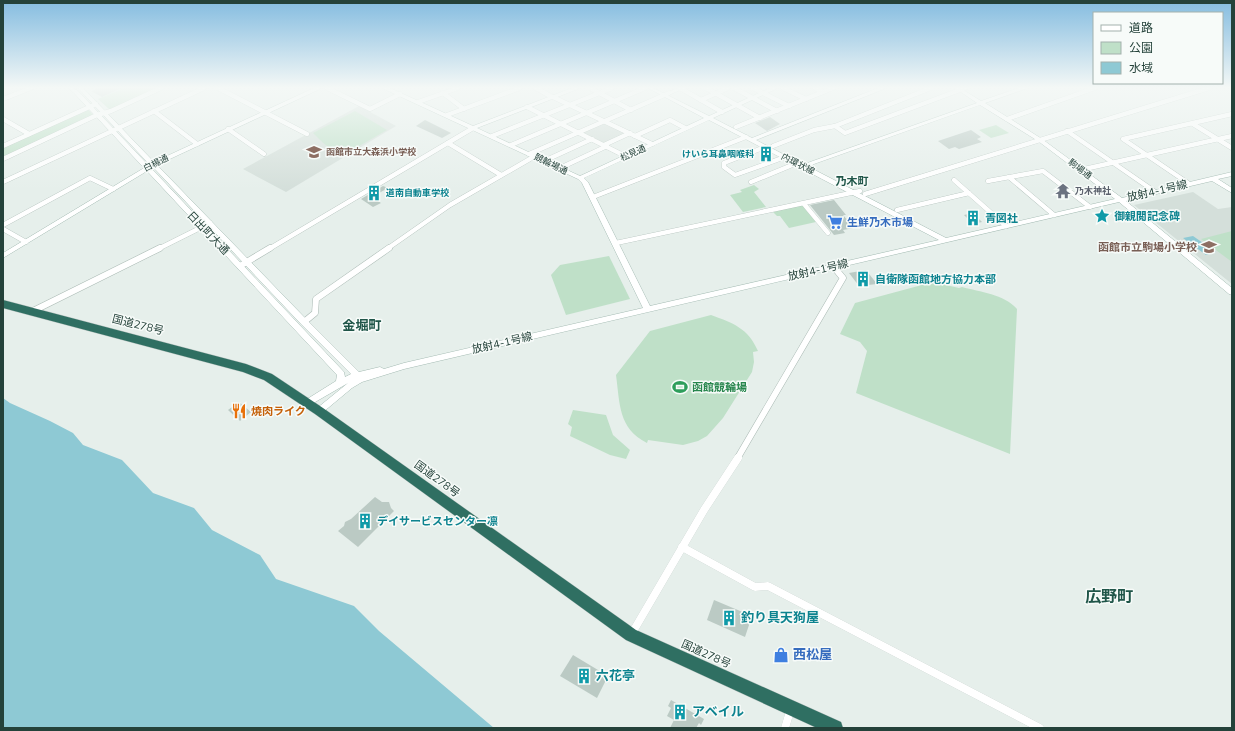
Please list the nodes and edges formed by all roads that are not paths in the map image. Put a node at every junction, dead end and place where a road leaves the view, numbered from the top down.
1 (8, 122) edge
2 (55, 122) edge
3 (83, 122) edge
4 (108, 122) edge
5 (130, 122) edge
6 (168, 122) edge
7 (243, 122) edge
8 (283, 122) edge
9 (460, 122) edge
10 (488, 122) edge
11 (526, 122) edge
12 (601, 122) edge
13 (606, 122) edge
14 (665, 122) edge
15 (674, 122) edge
16 (700, 122) edge
17 (721, 122) edge
18 (724, 122) edge
19 (749, 122) edge
20 (797, 122) edge
21 (845, 122) edge
22 (872, 122) edge
23 (928, 122) edge
24 (1012, 122) edge
25 (1096, 122) edge
26 (1200, 122) edge
27 (560, 123) joint
28 (1193, 124) junction
29 (835, 126) junction
30 (736, 127) junction
31 (473, 128) junction
32 (686, 128) junction
33 (115, 129) junction
34 (228, 129) junction
35 (1067, 131) junction
36 (578, 132) junction
37 (630, 133) junction
38 (29, 134) junction
39 (307, 134) dead end
40 (492, 136) junction
41 (635, 136) junction
42 (1232, 136) edge
43 (746, 137) junction
44 (592, 139) junction
45 (755, 139) junction
46 (1218, 139) junction
47 (1040, 140) junction
48 (448, 143) junction
49 (197, 144) junction
50 (652, 144) junction
51 (511, 145) junction
52 (3, 146) edge
53 (606, 146) junction
54 (773, 146) junction
55 (766, 147) junction
56 (1232, 148) edge
57 (264, 154) dead end
58 (532, 155) junction
59 (1147, 155) junction
60 (625, 156) junction
61 (785, 157) junction
62 (3, 159) edge
63 (544, 161) junction
64 (1112, 162) junction
65 (797, 163) junction
66 (154, 164) junction
67 (807, 166) junction
68 (147, 168) junction
69 (560, 168) junction
70 (1080, 170) junction
71 (1232, 174) edge
72 (501, 175) junction
73 (1009, 177) junction
74 (580, 178) junction
75 (1212, 178) junction
76 (954, 180) dead end
77 (988, 181) dead end
78 (3, 182) edge
79 (752, 182) dead end
80 (1188, 184) junction
81 (113, 188) junction
82 (1154, 191) junction
83 (1232, 191) edge
84 (860, 192) junction
85 (969, 192) junction
86 (593, 197) junction
87 (1119, 199) junction
88 (804, 204) junction
89 (1090, 207) junction
90 (897, 210) junction
91 (1054, 215) junction
92 (210, 223) junction
93 (3, 225) edge
94 (1006, 226) junction
95 (202, 227) junction
96 (3, 229) edge
97 (828, 233) dead end
98 (953, 238) junction
99 (945, 240) junction
100 (26, 242) junction
101 (616, 243) junction
102 (3, 256) edge
103 (248, 262) junction
104 (240, 266) junction
105 (838, 272) dead end
106 (1232, 292) edge
107 (3, 304) edge
108 (648, 310) junction
109 (31, 312) junction
110 (304, 322) junction
111 (404, 366) junction
112 (356, 374) junction
113 (340, 381) junction
114 (307, 403) junction
115 (319, 411) junction
116 (682, 547) junction
117 (631, 635) junction
118 (791, 708) junction
119 (785, 728) edge
120 (835, 728) edge
121 (1040, 728) edge

1 - 38 street
2 - 38 street
3 - 62 street
4 - 33 street, 日出町大通
5 - 33 street
6 - 49 street
7 - 34 street, 白楊通
8 - 39 street
9 - 31 street, 競輪場通
10 - 31 street
11 - 40 street
12 - 36 street
13 - 37 street
14 - 41 street
15 - 32 street
16 - 32 street, 松見通
17 - 43 street, 内環状線
18 - 30 street, 内環状線
19 - 30 street
20 - 45 street
21 - 29 street
22 - 29 street
23 - 67 street
24 - 47 street, 駒場通
25 - 35 street
26 - 28 street
27 - 36 street
27 - 51 street
28 - 46 street
28 - 59 street
29 - 54 street
30 - 45 street, 内環状線
31 - 40 street, 競輪場通
31 - 48 street
32 - 50 street, 松見通
33 - 66 street, 日出町大通
33 - 68 street, 日出町大通
33 - 78 street
34 - 49 street, 白楊通
34 - 57 street
35 - 47 street
35 - 64 street
36 - 44 street
36 - 58 street
37 - 41 street
37 - 53 street
38 - 52 street
40 - 51 street, 競輪場通
41 - 50 street
42 - 46 street
43 - 45 street, 内環状線
43 - 86 street
44 - 53 street
44 - 63 street
45 - 54 street, 内環状線
45 - 55 street, 内環状線
46 - 56 street
46 - 59 street
47 - 70 street, 駒場通
47 - 84 street
48 - 72 street
48 - 103 street
49 - 66 street, 白楊通
50 - 60 street, 松見通
51 - 58 street, 競輪場通
53 - 60 street
53 - 69 street
54 - 67 street, 内環状線
55 - 61 street, 内環状線
55 - 61 street
58 - 63 street, 競輪場通
58 - 72 street
59 - 64 street
59 - 80 street
60 - 74 street, 松見通
61 - 65 street, 内環状線
63 - 69 street, 競輪場通
64 - 70 street
64 - 82 street
65 - 67 street, 内環状線
65 - 79 street
66 - 68 street, 白楊通
66 - 92 street, 日出町大通
67 - 84 street, 内環状線
68 - 81 street, 白楊通
68 - 95 street, 日出町大通
69 - 74 street, 競輪場通
70 - 87 street, 駒場通
71 - 75 street, 放射4-1号線
72 - 110 street
73 - 77 street
73 - 89 street
73 - 91 street
74 - 86 street, 競輪場通
75 - 80 street, 放射4-1号線
75 - 83 street
76 - 85 street
80 - 82 street, 放射4-1号線
81 - 93 street
81 - 100 street, 白楊通
82 - 87 street, 放射4-1号線
84 - 88 street
84 - 90 street, 内環状線
84 - 99 street, 内環状線
85 - 90 street
85 - 94 street
86 - 101 street, 競輪場通
87 - 89 street, 放射4-1号線
87 - 106 street, 駒場通
88 - 97 street
88 - 101 street
89 - 91 street, 放射4-1号線
90 - 98 street, 内環状線
91 - 94 street, 放射4-1号線
92 - 95 street
92 - 103 street, 日出町大通
94 - 98 street, 放射4-1号線
95 - 104 street, 日出町大通
95 - 109 street
96 - 100 street
98 - 99 street, 放射4-1号線
99 - 108 street, 放射4-1号線
100 - 102 street, 白楊通
101 - 108 street, 競輪場通
103 - 104 street
103 - 110 street, 日出町大通
104 - 113 street, 日出町大通
105 - 116 street
107 - 109 highway, 国道278号
108 - 111 street, 放射4-1号線
109 - 114 highway, 国道278号
110 - 112 street, 日出町大通
111 - 112 street, 放射4-1号線
111 - 115 street, 放射4-1号線
112 - 113 street, 放射4-1号線
113 - 114 street, 放射4-1号線
114 - 115 highway, 国道278号
115 - 117 highway, 国道278号
116 - 117 street
116 - 121 street
117 - 118 highway, 国道278号
118 - 119 street
118 - 120 highway, 国道278号

